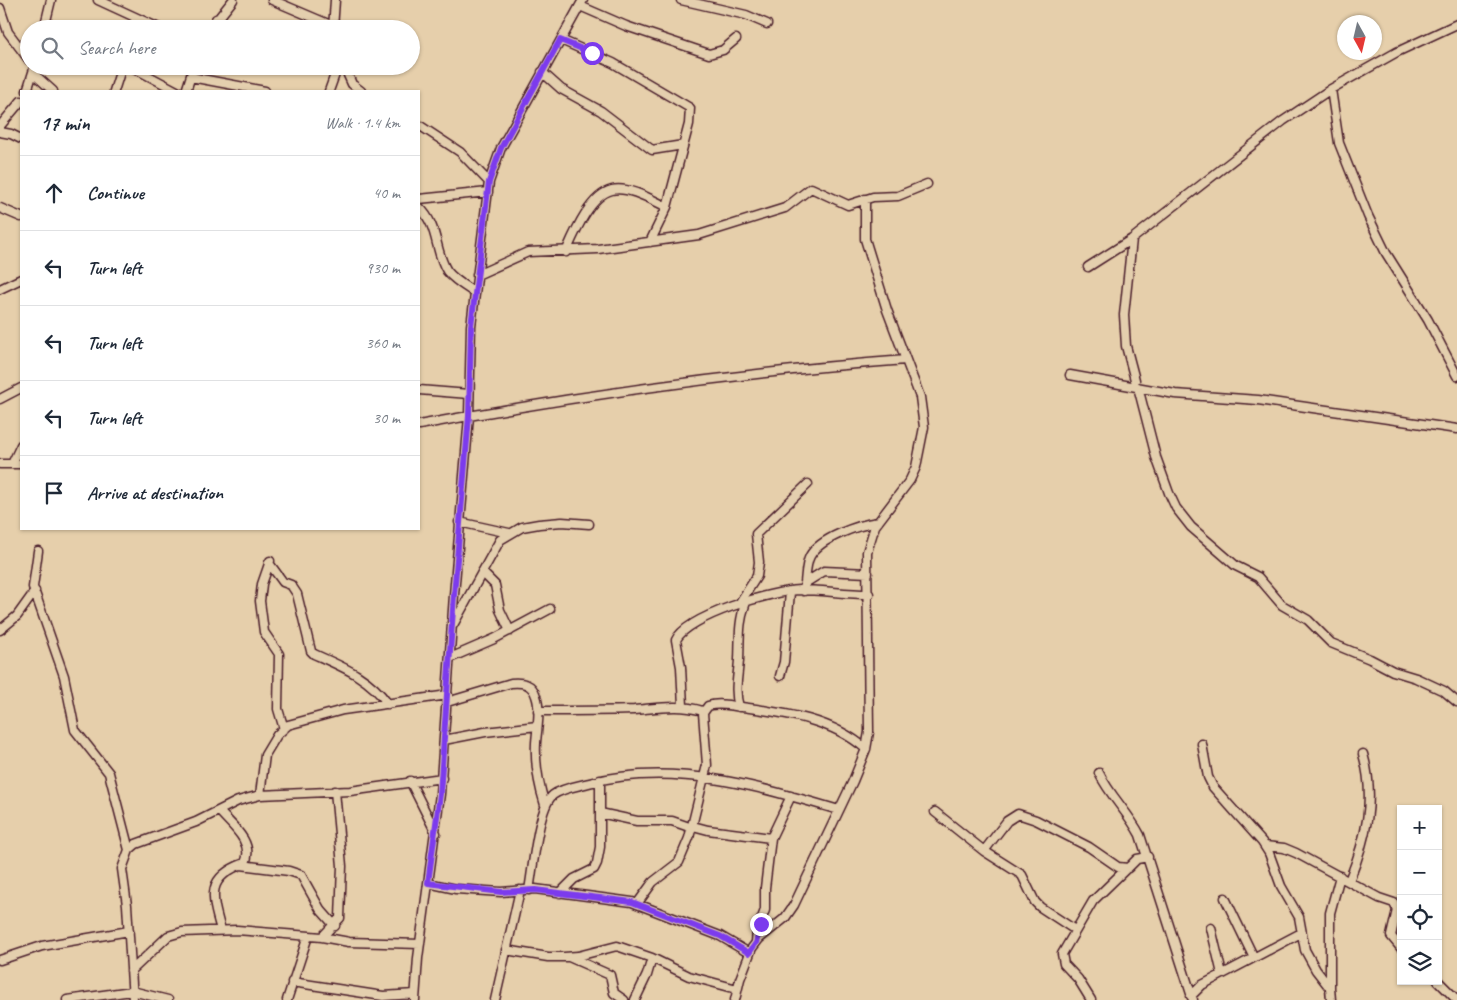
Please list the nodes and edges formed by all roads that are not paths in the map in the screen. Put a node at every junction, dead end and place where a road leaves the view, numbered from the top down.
1 (51, 0) edge
2 (98, 0) edge
3 (233, 0) edge
4 (272, 0) edge
5 (335, 0) edge
6 (681, 0) edge
7 (581, 3) edge
8 (0, 8) edge
9 (136, 18) joint
10 (216, 19) edge
11 (46, 20) edge
12 (141, 20) edge
13 (316, 20) edge
14 (334, 20) edge
15 (767, 24) dead end
16 (1457, 24) edge
17 (736, 39) dead end
18 (560, 40) junction
19 (20, 50) edge
20 (542, 72) junction
21 (32, 75) edge
22 (40, 75) edge
23 (119, 75) edge
24 (147, 75) edge
25 (335, 75) edge
26 (348, 75) edge
27 (192, 77) joint
28 (1331, 89) junction
29 (28, 90) edge
30 (52, 90) edge
31 (114, 90) edge
32 (175, 90) edge
33 (186, 90) edge
34 (260, 90) edge
35 (329, 90) edge
36 (358, 90) edge
37 (20, 102) edge
38 (0, 126) edge
39 (420, 126) edge
40 (0, 132) edge
41 (20, 138) edge
42 (683, 144) junction
43 (489, 182) junction
44 (927, 184) dead end
45 (488, 192) junction
46 (420, 199) edge
47 (865, 199) junction
48 (667, 207) junction
49 (0, 208) edge
50 (420, 208) edge
51 (20, 217) edge
52 (1132, 239) junction
53 (650, 242) junction
54 (566, 252) junction
55 (1088, 267) dead end
56 (477, 274) junction
57 (20, 279) edge
58 (0, 289) edge
59 (475, 293) junction
60 (906, 360) junction
61 (1070, 375) dead end
62 (1457, 376) edge
63 (1137, 383) junction
64 (20, 389) edge
65 (420, 390) edge
66 (469, 394) junction
67 (0, 399) edge
68 (469, 416) junction
69 (420, 425) edge
70 (1457, 429) edge
71 (20, 447) edge
72 (0, 464) edge
73 (12, 464) junction
74 (20, 464) edge
75 (808, 484) dead end
76 (459, 522) junction
77 (878, 522) junction
78 (589, 524) dead end
79 (510, 533) junction
80 (38, 551) dead end
81 (482, 572) junction
82 (868, 572) junction
83 (805, 587) junction
84 (35, 591) junction
85 (790, 592) junction
86 (869, 594) junction
87 (743, 603) junction
88 (550, 609) dead end
89 (452, 626) junction
90 (0, 630) edge
91 (510, 631) junction
92 (450, 658) junction
93 (780, 676) dead end
94 (447, 698) junction
95 (1457, 702) edge
96 (388, 704) junction
97 (683, 706) junction
98 (739, 707) junction
99 (538, 711) junction
100 (703, 711) junction
101 (537, 726) junction
102 (284, 729) junction
103 (444, 740) junction
104 (1202, 744) dead end
105 (866, 749) junction
106 (1363, 754) dead end
107 (1099, 773) dead end
108 (442, 778) junction
109 (705, 778) junction
110 (600, 780) junction
111 (410, 781) junction
112 (335, 791) junction
113 (260, 795) junction
114 (791, 796) junction
115 (545, 804) junction
116 (839, 810) junction
117 (219, 811) junction
118 (934, 812) dead end
119 (600, 813) junction
120 (693, 827) junction
121 (436, 833) junction
122 (771, 838) junction
123 (1265, 846) junction
124 (129, 850) junction
125 (984, 851) junction
126 (1148, 857) junction
127 (240, 865) junction
128 (1127, 868) junction
129 (1340, 876) junction
130 (1350, 881) junction
131 (428, 883) junction
132 (520, 890) junction
133 (529, 890) junction
134 (560, 893) junction
135 (1225, 898) dead end
136 (637, 904) junction
137 (335, 926) junction
138 (1211, 928) dead end
139 (221, 930) junction
140 (1075, 930) junction
141 (129, 931) junction
142 (1302, 933) junction
143 (308, 936) junction
144 (322, 937) junction
145 (756, 943) junction
146 (1397, 943) edge
147 (420, 944) junction
148 (506, 950) junction
149 (749, 953) junction
150 (569, 956) junction
151 (1253, 956) junction
152 (652, 958) junction
153 (0, 960) edge
154 (131, 971) junction
155 (1222, 974) junction
156 (292, 982) junction
157 (1442, 985) edge
158 (1330, 988) junction
159 (737, 989) junction
160 (132, 991) junction
161 (358, 997) edge
162 (415, 997) edge
163 (1192, 998) edge
164 (67, 1000) edge
165 (133, 1000) edge
166 (168, 1000) edge
167 (287, 1000) edge
168 (495, 1000) edge
169 (624, 1000) edge
170 (635, 1000) edge
171 (734, 1000) edge
172 (1091, 1000) edge
173 (1332, 1000) edge
174 (1457, 1000) edge

1 - 11 street
2 - 9 street
3 - 10 street
4 - 13 street
5 - 14 street
6 - 15 street
7 - 17 street
7 - 18 street
8 - 19 street
9 - 12 street
16 - 28 street
18 - 20 street
18 - 42 street
20 - 42 street
20 - 43 street
21 - 29 street
22 - 30 street
23 - 31 street
24 - 32 street
25 - 35 street
26 - 36 street
27 - 33 street
27 - 34 street
28 - 52 street
28 - 62 street
37 - 38 street
39 - 43 street
40 - 41 street
42 - 48 street
43 - 45 street
44 - 47 street
45 - 46 street
45 - 56 street
47 - 53 street
47 - 60 street
48 - 53 street
48 - 54 street
49 - 51 street
50 - 59 street
52 - 55 street
52 - 63 street
53 - 54 street
54 - 56 street
56 - 59 street
57 - 58 street
59 - 66 street
60 - 68 street
60 - 77 street
61 - 63 street
63 - 70 street
63 - 95 street
64 - 67 street
65 - 66 street
66 - 68 street
68 - 69 street
68 - 76 street
71 - 73 street
72 - 73 street
73 - 74 street
75 - 87 street
76 - 79 street
76 - 89 street
77 - 82 street
77 - 83 street
78 - 79 street
79 - 81 street
80 - 84 street
81 - 89 street
81 - 91 street
82 - 83 street
82 - 86 street
83 - 85 street
83 - 86 street
84 - 90 street
84 - 124 street
85 - 87 street
85 - 93 street
86 - 105 street
87 - 97 street
87 - 98 street
88 - 91 street
89 - 92 street
91 - 92 street
92 - 94 street
94 - 96 street
94 - 99 street
94 - 103 street
96 - 102 street
96 - 102 street
97 - 99 street
97 - 100 street
98 - 100 street
98 - 105 street
99 - 101 street
100 - 109 street
101 - 103 street
101 - 115 street
102 - 113 street
103 - 108 street
104 - 123 street
105 - 116 street
106 - 130 street
107 - 126 street
108 - 111 street
108 - 121 street
109 - 110 street
109 - 114 street
109 - 120 street
110 - 115 street
110 - 119 street
111 - 112 street
111 - 121 street
112 - 113 street
112 - 137 street
113 - 117 street
114 - 116 street
114 - 122 street
115 - 133 street
116 - 145 street
117 - 124 street
117 - 127 street
118 - 125 street
119 - 120 street
119 - 134 street
120 - 122 street
120 - 136 street
121 - 131 street
122 - 145 street
123 - 129 street
123 - 142 street
124 - 141 street
125 - 128 street
125 - 140 street
126 - 128 street
126 - 163 street
127 - 137 street
127 - 139 street
128 - 140 street
129 - 130 street
129 - 158 street
130 - 146 street
131 - 132 street
131 - 147 street
132 - 133 street
132 - 148 street
133 - 134 street
134 - 136 street
135 - 151 street
136 - 149 street
137 - 144 street
138 - 155 street
139 - 143 street
139 - 154 street
140 - 172 street
141 - 153 street
141 - 154 street
142 - 151 street
142 - 158 street
143 - 144 street
143 - 156 street
144 - 147 street
145 - 149 street
147 - 162 street
148 - 150 street
148 - 168 street
149 - 159 street
150 - 152 street
150 - 169 street
151 - 155 street
152 - 159 street
152 - 170 street
154 - 160 street
155 - 163 street
156 - 161 street
156 - 167 street
157 - 174 street
158 - 173 street
159 - 171 street
160 - 164 street
160 - 165 street
160 - 166 street
161 - 162 street

